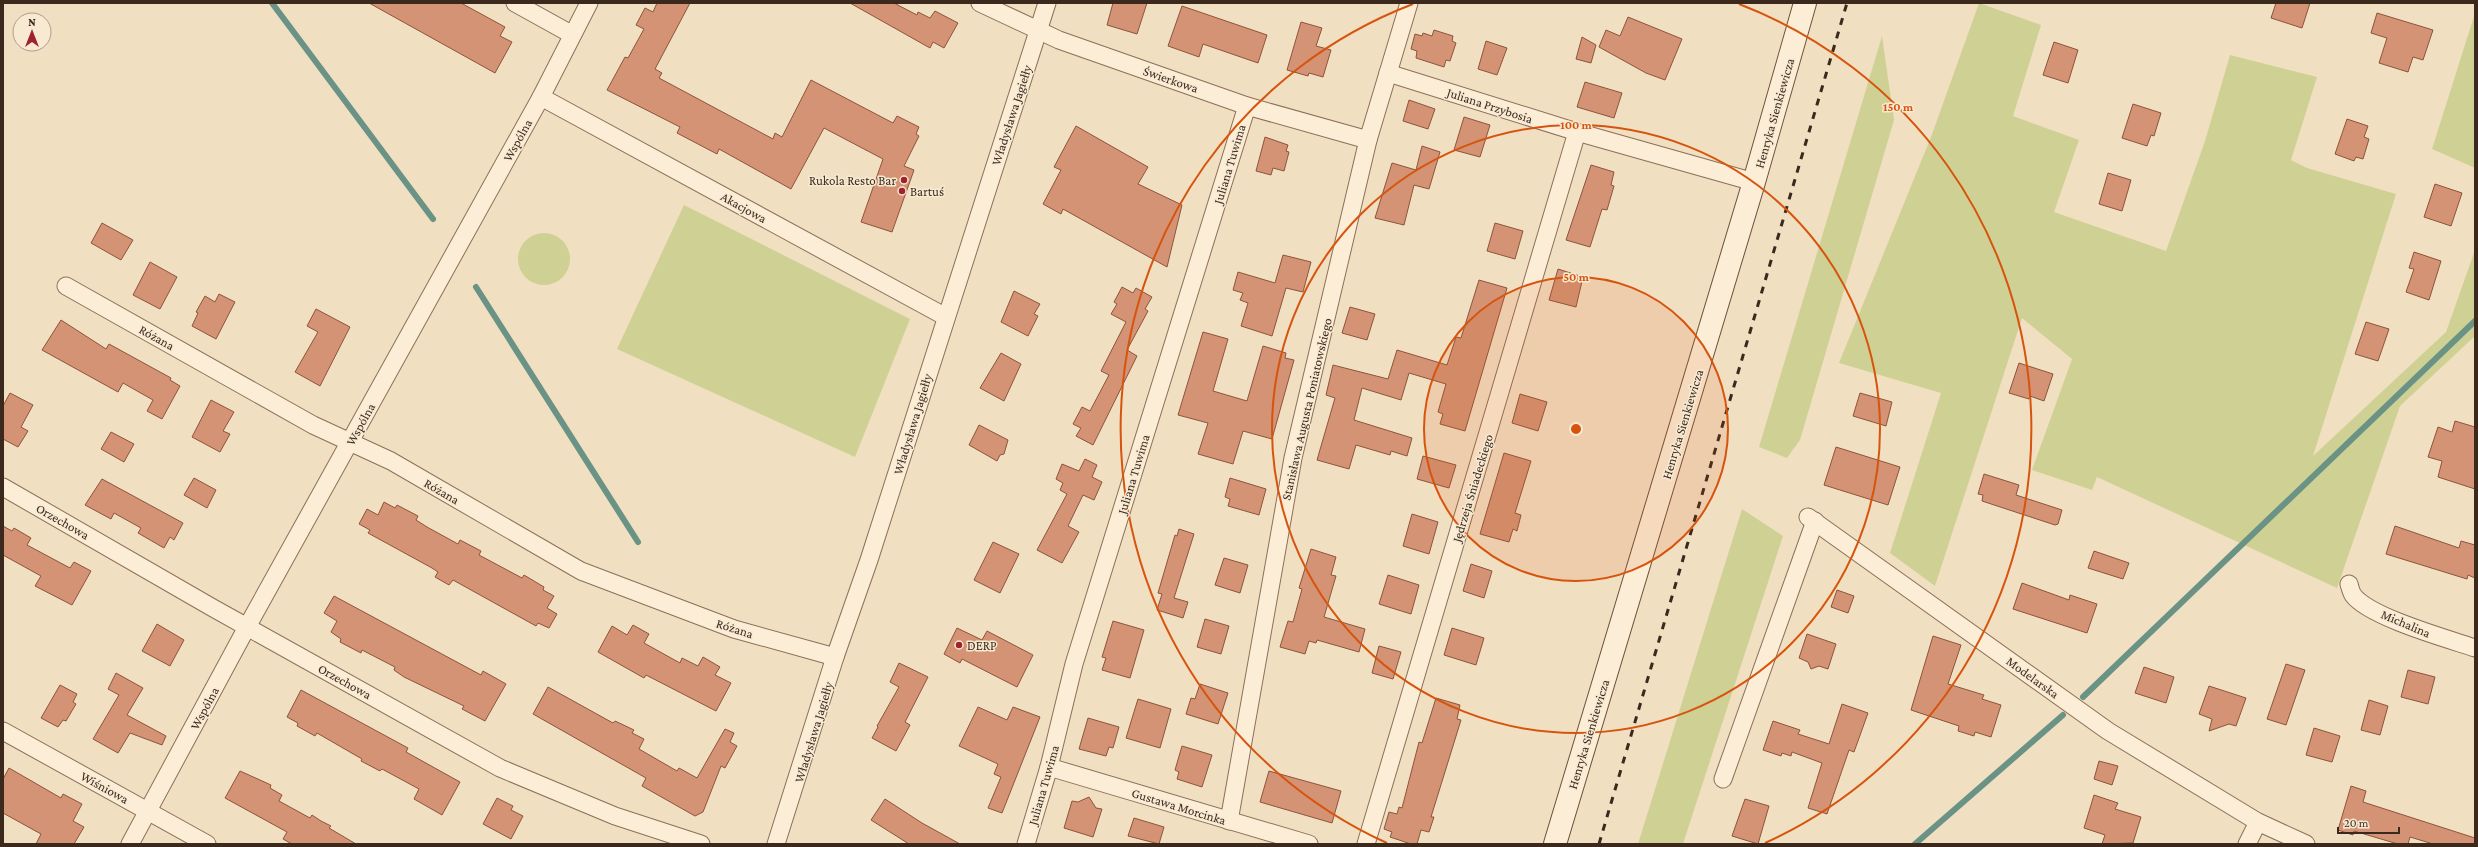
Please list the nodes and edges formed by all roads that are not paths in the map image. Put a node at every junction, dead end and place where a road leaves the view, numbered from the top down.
1 (515, 3) edge
2 (589, 3) edge
3 (980, 3) edge
4 (1047, 3) edge
5 (1409, 3) edge
6 (1805, 3) edge
7 (1038, 30) junction
8 (571, 34) junction
9 (1388, 73) junction
10 (541, 97) junction
11 (1247, 106) junction
12 (1578, 132) junction
13 (1368, 140) junction
14 (1754, 182) junction
15 (66, 286) dead end
16 (946, 318) junction
17 (350, 442) junction
18 (3, 487) edge
19 (2349, 584) dead end
20 (247, 627) junction
21 (2475, 648) edge
22 (836, 658) junction
23 (3, 730) edge
24 (1049, 767) junction
25 (1723, 779) dead end
26 (149, 810) junction
27 (1229, 820) junction
28 (2258, 822) junction
29 (1264, 838) edge
30 (130, 844) edge
31 (207, 844) edge
32 (701, 844) edge
33 (776, 844) edge
34 (1026, 844) edge
35 (1309, 844) edge
36 (1366, 844) edge
37 (1555, 844) edge
38 (2247, 844) edge
39 (2306, 844) edge

1 - 8 street
2 - 8 street, Wspólna
3 - 7 street, Świerkowa
4 - 7 street, Władysława Jagiełły
5 - 9 street, Stanisława Augusta Poniatowskiego
6 - 14 main road, Henryka Sienkiewicza
7 - 11 street, Świerkowa
7 - 16 street, Władysława Jagiełły
8 - 10 street, Wspólna
9 - 12 street, Juliana Przybosia
9 - 13 street, Stanisława Augusta Poniatowskiego
10 - 16 street, Akacjowa
10 - 17 street, Wspólna
11 - 13 street, Świerkowa
11 - 24 street, Juliana Tuwima
12 - 14 street, Juliana Przybosia
12 - 36 street, Jędrzeja Śniadeckiego
13 - 27 street, Stanisława Augusta Poniatowskiego
14 - 37 main road, Henryka Sienkiewicza
15 - 17 street, Różana
16 - 22 street, Władysława Jagiełły
17 - 20 street, Wspólna
17 - 22 street, Różana
18 - 20 street, Orzechowa
19 - 21 street, Michalina
20 - 26 street, Wspólna
20 - 32 street, Orzechowa
22 - 33 street, Władysława Jagiełły
23 - 26 street, Wiśniowa
24 - 27 street, Gustawa Morcinka
24 - 34 street, Juliana Tuwima
25 - 28 street, Modelarska
26 - 30 street, Wspólna
26 - 31 street, Wiśniowa
27 - 29 street, Gustawa Morcinka
28 - 38 street
28 - 39 street, Modelarska
29 - 35 street, Gustawa Morcinka

